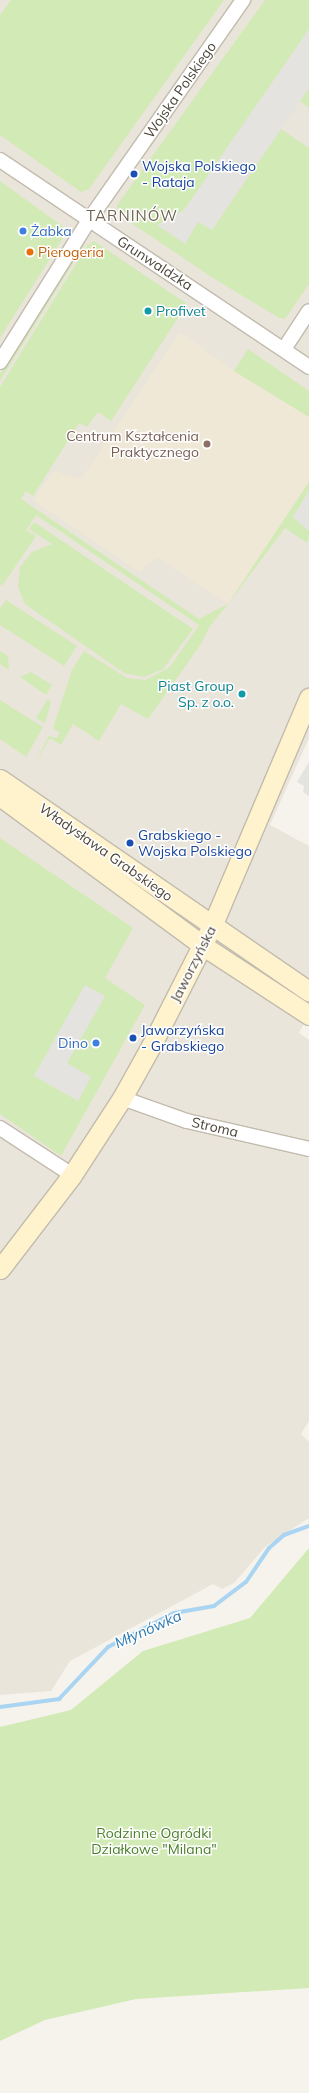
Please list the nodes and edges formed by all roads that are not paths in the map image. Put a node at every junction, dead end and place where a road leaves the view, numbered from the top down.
1 (243, 0) edge
2 (0, 160) edge
3 (89, 220) junction
4 (309, 311) edge
5 (284, 349) junction
6 (0, 362) edge
7 (309, 367) edge
8 (309, 698) edge
9 (0, 780) edge
10 (0, 796) edge
11 (212, 926) junction
12 (202, 945) junction
13 (309, 991) edge
14 (309, 1014) edge
15 (122, 1098) junction
16 (0, 1128) edge
17 (309, 1149) edge
18 (72, 1175) junction
19 (0, 1269) edge

1 - 3 street, Wojska Polskiego
2 - 3 street, Grunwaldzka
3 - 5 street, Grunwaldzka
3 - 6 street, Wojska Polskiego
4 - 5 street
5 - 7 street, Grunwaldzka
8 - 11 street, Jaworzyńska
9 - 11 street, Władysława Grabskiego
10 - 12 street, Władysława Grabskiego
11 - 12 street, Jaworzyńska
11 - 13 street, Władysława Grabskiego
12 - 14 street, Władysława Grabskiego
12 - 15 street, Jaworzyńska
15 - 17 street, Stroma
15 - 18 street, Jaworzyńska
16 - 18 street
18 - 19 street, Jaworzyńska

